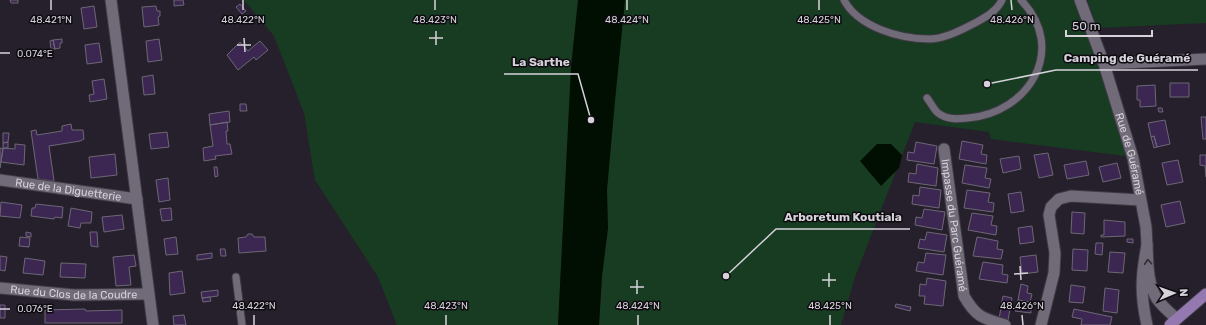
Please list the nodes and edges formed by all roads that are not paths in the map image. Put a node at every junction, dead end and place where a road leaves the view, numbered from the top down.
1 (111, 0) edge
2 (844, 0) edge
3 (1002, 0) edge
4 (1021, 0) edge
5 (1080, 0) edge
6 (1206, 59) edge
7 (1104, 64) junction
8 (927, 98) dead end
9 (944, 149) dead end
10 (0, 180) edge
11 (137, 199) junction
12 (1140, 200) junction
13 (1147, 245) junction
14 (236, 277) dead end
15 (0, 288) edge
16 (148, 294) junction
17 (1206, 294) edge
18 (1174, 322) edge
19 (153, 325) edge
20 (242, 325) edge
21 (1005, 325) edge
22 (1041, 325) edge
23 (1147, 325) edge

1 - 11 street
2 - 3 lane
4 - 8 lane
5 - 7 street, Rue de Guéramé
6 - 7 street
7 - 12 street, Rue de Guéramé
9 - 21 street, Impasse du Parc Guéramé
10 - 11 street, Rue de la Diguetterie
11 - 16 street
12 - 13 street, Rue de Guéramé
12 - 22 street
18 -> 13 street, Rue de Guéramé
13 - 23 street, Rue de Guéramé
14 - 20 lane
15 - 16 street, Rue du Clos de la Coudre
16 - 19 street
17 - 18 main road

